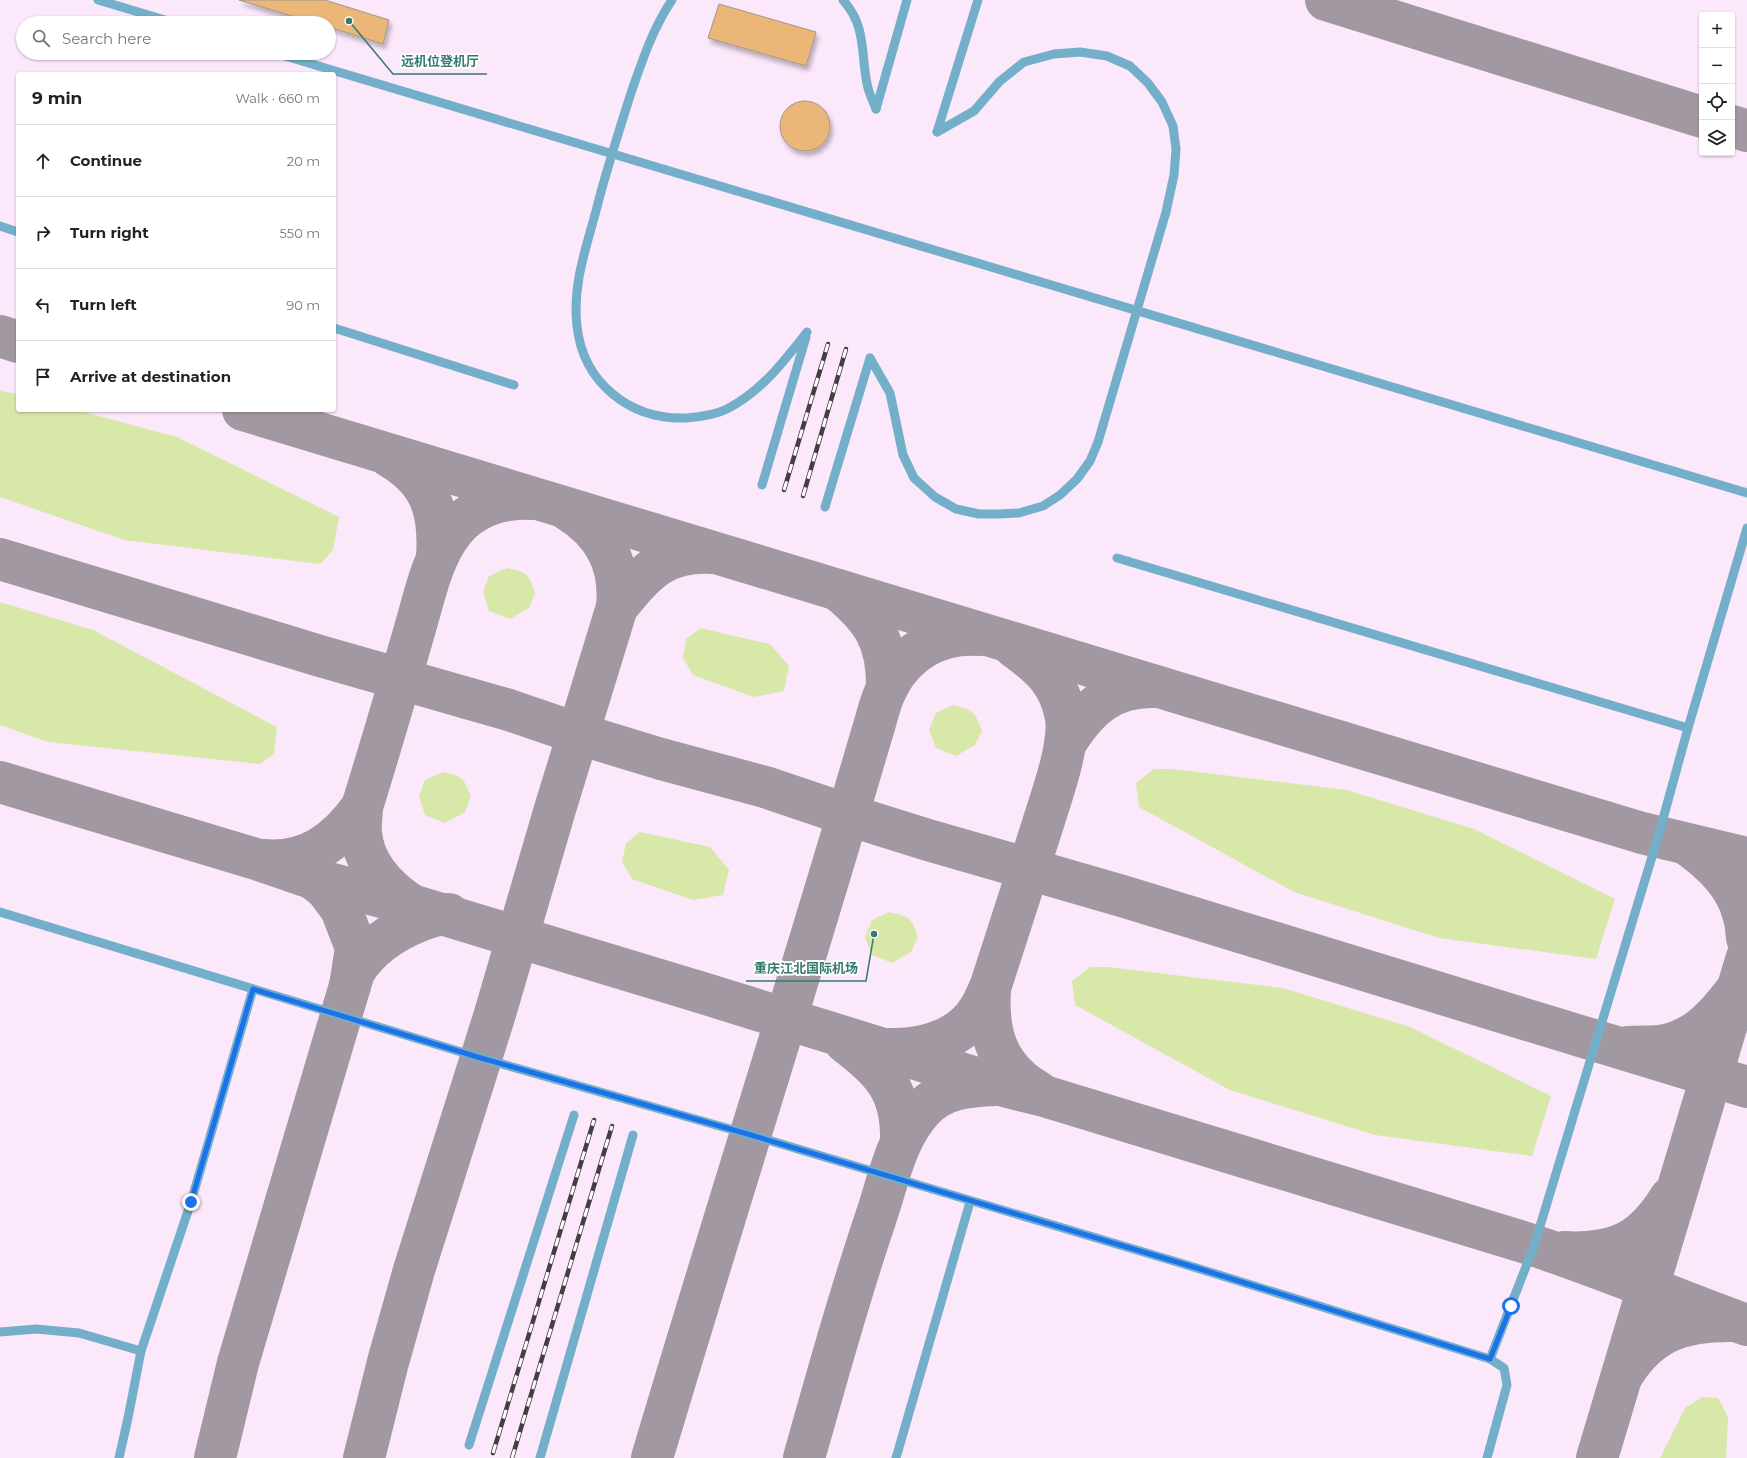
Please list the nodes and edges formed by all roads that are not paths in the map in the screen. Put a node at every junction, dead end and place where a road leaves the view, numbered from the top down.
1 (98, 0) edge
2 (672, 0) edge
3 (843, 0) edge
4 (907, 0) edge
5 (978, 0) edge
6 (152, 16) edge
7 (299, 60) edge
8 (611, 153) junction
9 (0, 226) edge
10 (16, 231) edge
11 (1138, 310) junction
12 (336, 329) edge
13 (514, 385) dead end
14 (762, 484) dead end
15 (1747, 493) edge
16 (825, 507) dead end
17 (1747, 528) edge
18 (1117, 558) dead end
19 (1688, 728) junction
20 (0, 912) edge
21 (253, 989) junction
22 (574, 1115) dead end
23 (633, 1135) dead end
24 (970, 1202) junction
25 (0, 1332) edge
26 (141, 1351) junction
27 (1490, 1359) junction
28 (469, 1445) dead end
29 (118, 1458) edge
30 (540, 1458) edge
31 (896, 1458) edge
32 (1487, 1458) edge

1 - 6 lane
2 - 8 lane
3 - 4 lane
5 - 11 lane
7 - 8 lane
8 - 11 lane
8 - 14 lane
9 - 10 lane
11 - 15 lane
11 - 16 lane
12 - 13 lane
17 - 19 lane
18 - 19 lane
19 - 27 lane
20 - 21 lane
21 - 24 lane
21 - 26 lane
22 - 28 lane
23 - 30 lane
24 - 27 lane
24 - 31 lane
25 - 26 lane
26 - 29 lane
27 - 32 lane

